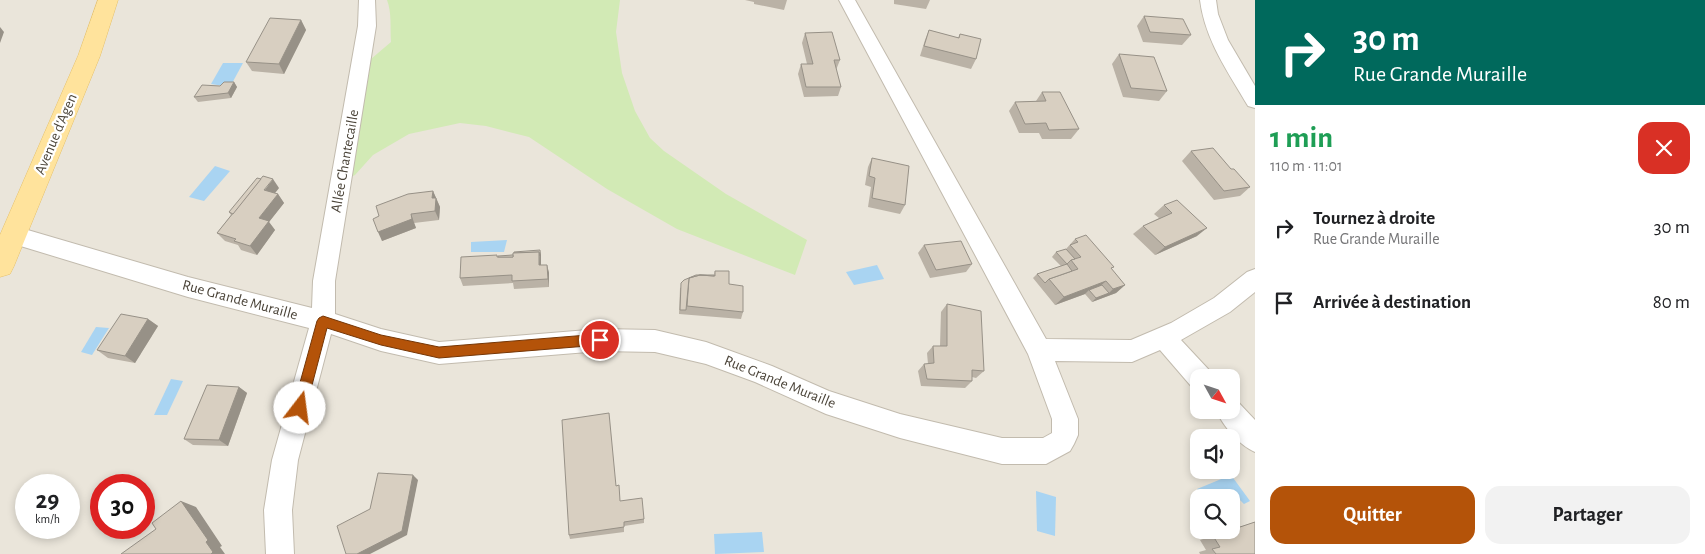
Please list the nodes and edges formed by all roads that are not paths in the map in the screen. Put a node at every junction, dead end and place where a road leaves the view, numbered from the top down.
1 (108, 0) edge
2 (367, 0) edge
3 (847, 0) edge
4 (1207, 6) edge
5 (1255, 101) edge
6 (14, 235) junction
7 (0, 266) edge
8 (1255, 279) edge
9 (323, 321) junction
10 (1164, 337) junction
11 (1039, 350) junction
12 (1192, 369) edge
13 (1237, 419) edge
14 (1255, 439) edge
15 (280, 554) edge

1 - 6 main road, Avenue d'Agen
2 - 9 street, Allée Chantecaille
3 - 11 street, Rue Grande Muraille
4 - 5 street
6 - 7 main road, Avenue d'Agen
6 - 9 street, Rue Grande Muraille
8 - 10 street
9 - 11 street, Rue Grande Muraille
9 - 15 street, Allée Chantecaille
10 - 11 street
10 - 12 street
13 - 14 street

